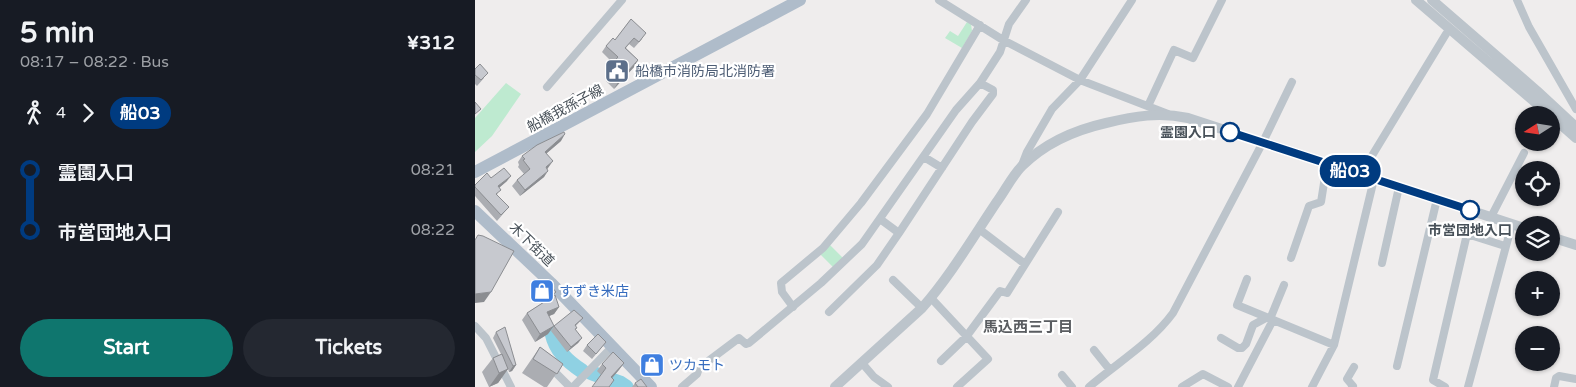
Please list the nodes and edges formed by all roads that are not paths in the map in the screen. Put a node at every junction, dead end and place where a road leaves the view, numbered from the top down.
1 (622, 0) edge
2 (801, 0) edge
3 (939, 0) edge
4 (1026, 0) edge
5 (1132, 0) edge
6 (1222, 0) edge
7 (1416, 0) edge
8 (1432, 0) edge
9 (1517, 0) edge
10 (979, 25) junction
11 (1447, 34) dead end
12 (1003, 40) junction
13 (1080, 80) junction
14 (1292, 82) dead end
15 (980, 83) junction
16 (547, 87) dead end
17 (1148, 106) junction
18 (1539, 106) edge
19 (1576, 109) edge
20 (1170, 114) junction
21 (1560, 124) edge
22 (1576, 127) edge
23 (1576, 138) edge
24 (1263, 142) junction
25 (1524, 153) dead end
26 (924, 157) junction
27 (1327, 164) junction
28 (1021, 167) junction
29 (942, 168) junction
30 (475, 172) edge
31 (1370, 178) junction
32 (1399, 187) junction
33 (1437, 200) junction
34 (475, 211) edge
35 (1058, 212) dead end
36 (1491, 217) junction
37 (880, 219) junction
38 (1512, 224) junction
39 (1515, 225) edge
40 (979, 229) junction
41 (899, 233) junction
42 (1560, 240) edge
43 (1576, 245) edge
44 (1505, 246) junction
45 (1291, 258) dead end
46 (1382, 263) dead end
47 (1025, 264) junction
48 (1247, 278) dead end
49 (893, 280) dead end
50 (1284, 285) dead end
51 (931, 298) junction
52 (793, 308) junction
53 (922, 308) junction
54 (829, 312) dead end
55 (1269, 319) junction
56 (475, 326) edge
57 (967, 336) junction
58 (1221, 338) dead end
59 (1334, 345) junction
60 (612, 347) junction
61 (1094, 350) dead end
62 (941, 361) dead end
63 (862, 363) junction
64 (547, 364) edge
65 (1397, 366) dead end
66 (1354, 367) dead end
67 (1110, 370) junction
68 (1062, 375) dead end
69 (1576, 378) edge
70 (511, 387) edge
71 (571, 387) edge
72 (651, 387) edge
73 (682, 387) edge
74 (835, 387) edge
75 (888, 387) edge
76 (957, 387) edge
77 (1072, 387) edge
78 (1089, 387) edge
79 (1182, 387) edge
80 (1228, 387) edge
81 (1238, 387) edge
82 (1312, 387) edge
83 (1352, 387) edge
84 (1445, 387) edge
85 (1468, 387) edge
86 (1554, 387) edge

1 - 16 street
2 - 30 main road, 船橋我孫子線
3 - 10 street
4 - 12 street
5 - 13 street
6 - 17 street
7 - 18 street
8 - 22 street
9 - 19 street
10 - 12 street
10 - 52 street
11 - 31 street
12 - 13 street
12 - 15 street
13 - 17 street
13 - 28 street
14 - 24 street
15 - 26 street
15 - 29 street
17 - 20 street
20 - 24 street
20 - 28 street
21 - 23 street
24 - 27 street
24 - 67 street
25 - 36 street
26 - 29 street
26 - 37 street
27 - 31 street
27 - 45 street
28 - 40 street
29 - 41 street
31 - 32 street
31 - 59 street
32 - 33 street
32 - 46 street
33 - 36 street
33 - 65 street
34 - 60 main road, 木下街道
35 - 47 street
36 - 38 street
37 - 41 street
37 - 52 street
38 - 39 street
38 - 44 street
40 - 47 street
40 - 51 street
41 - 54 street
42 - 43 street
44 - 84 street
44 - 85 street
47 - 57 street
48 - 55 street
49 - 53 street
50 - 55 street
51 - 53 street
51 - 57 street
52 - 73 street
53 - 63 street
55 - 58 street
55 - 59 street
55 - 81 street
56 - 70 street
57 - 62 street
57 - 76 street
59 - 82 street
60 - 71 street
60 - 72 main road, 木下街道
61 - 67 street
63 - 74 street
63 - 75 street
64 - 71 street
66 - 83 street
67 - 78 street
68 - 77 street
69 - 86 street
79 - 80 street

